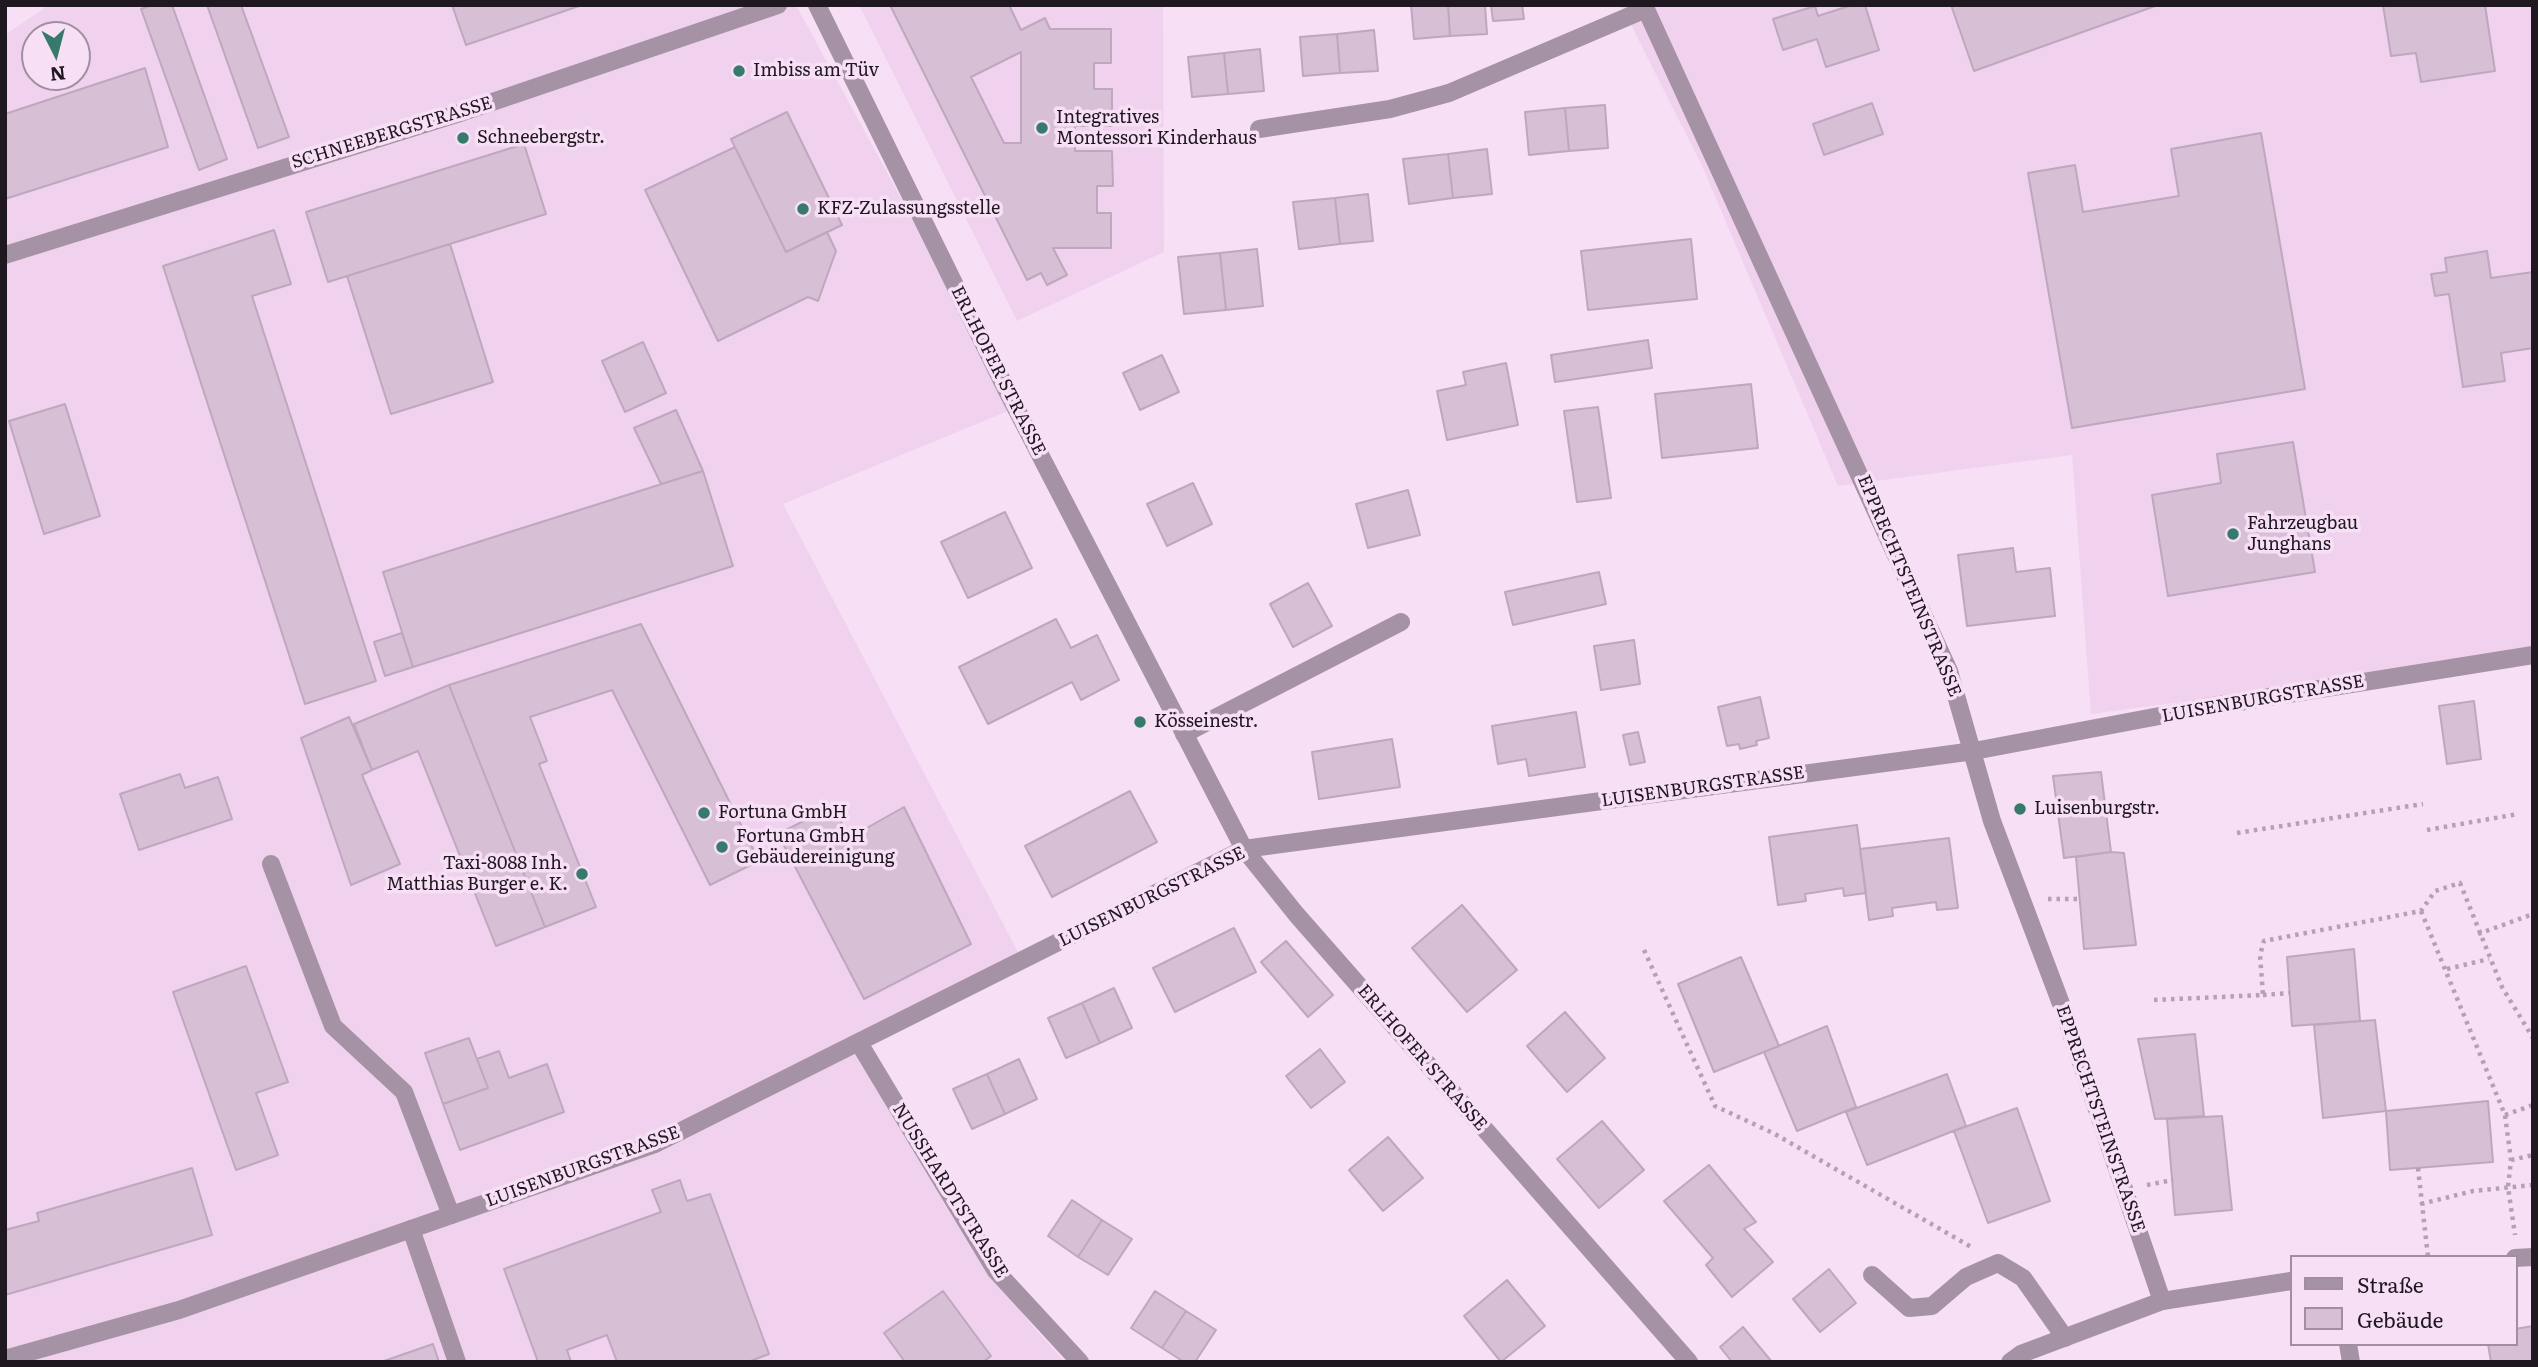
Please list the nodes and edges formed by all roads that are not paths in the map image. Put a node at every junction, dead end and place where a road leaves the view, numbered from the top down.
1 (778, 5) edge
2 (817, 5) edge
3 (1645, 7) edge
4 (1259, 129) dead end
5 (5, 255) edge
6 (1401, 622) dead end
7 (2533, 654) edge
8 (1184, 734) junction
9 (1974, 751) junction
10 (1244, 849) junction
11 (271, 864) dead end
12 (859, 1043) junction
13 (451, 1215) junction
14 (411, 1229) junction
15 (1872, 1275) dead end
16 (2290, 1281) edge
17 (2162, 1301) junction
18 (2065, 1338) junction
19 (5, 1359) edge
20 (457, 1362) edge
21 (1080, 1362) edge
22 (1689, 1362) edge
23 (2010, 1362) edge

1 - 5 street, SCHNEEBERGSTRASSE
2 - 8 street, ERLHOFER STRASSE
3 - 4 street, EPPRECHTSTEINSTRASSE
3 - 9 street, EPPRECHTSTEINSTRASSE
6 - 8 street
7 - 9 street, LUISENBURGSTRASSE
8 - 10 street, ERLHOFER STRASSE
9 - 10 street, LUISENBURGSTRASSE
9 - 17 street, EPPRECHTSTEINSTRASSE
10 - 12 street, LUISENBURGSTRASSE
10 - 22 street, ERLHOFER STRASSE
11 - 13 street
12 - 13 street, LUISENBURGSTRASSE
12 - 21 street, NUSSHARDTSTRASSE
13 - 14 street, LUISENBURGSTRASSE
14 - 19 street, LUISENBURGSTRASSE
14 - 20 street
15 - 18 street
16 - 17 street
17 - 18 street
18 - 23 street

